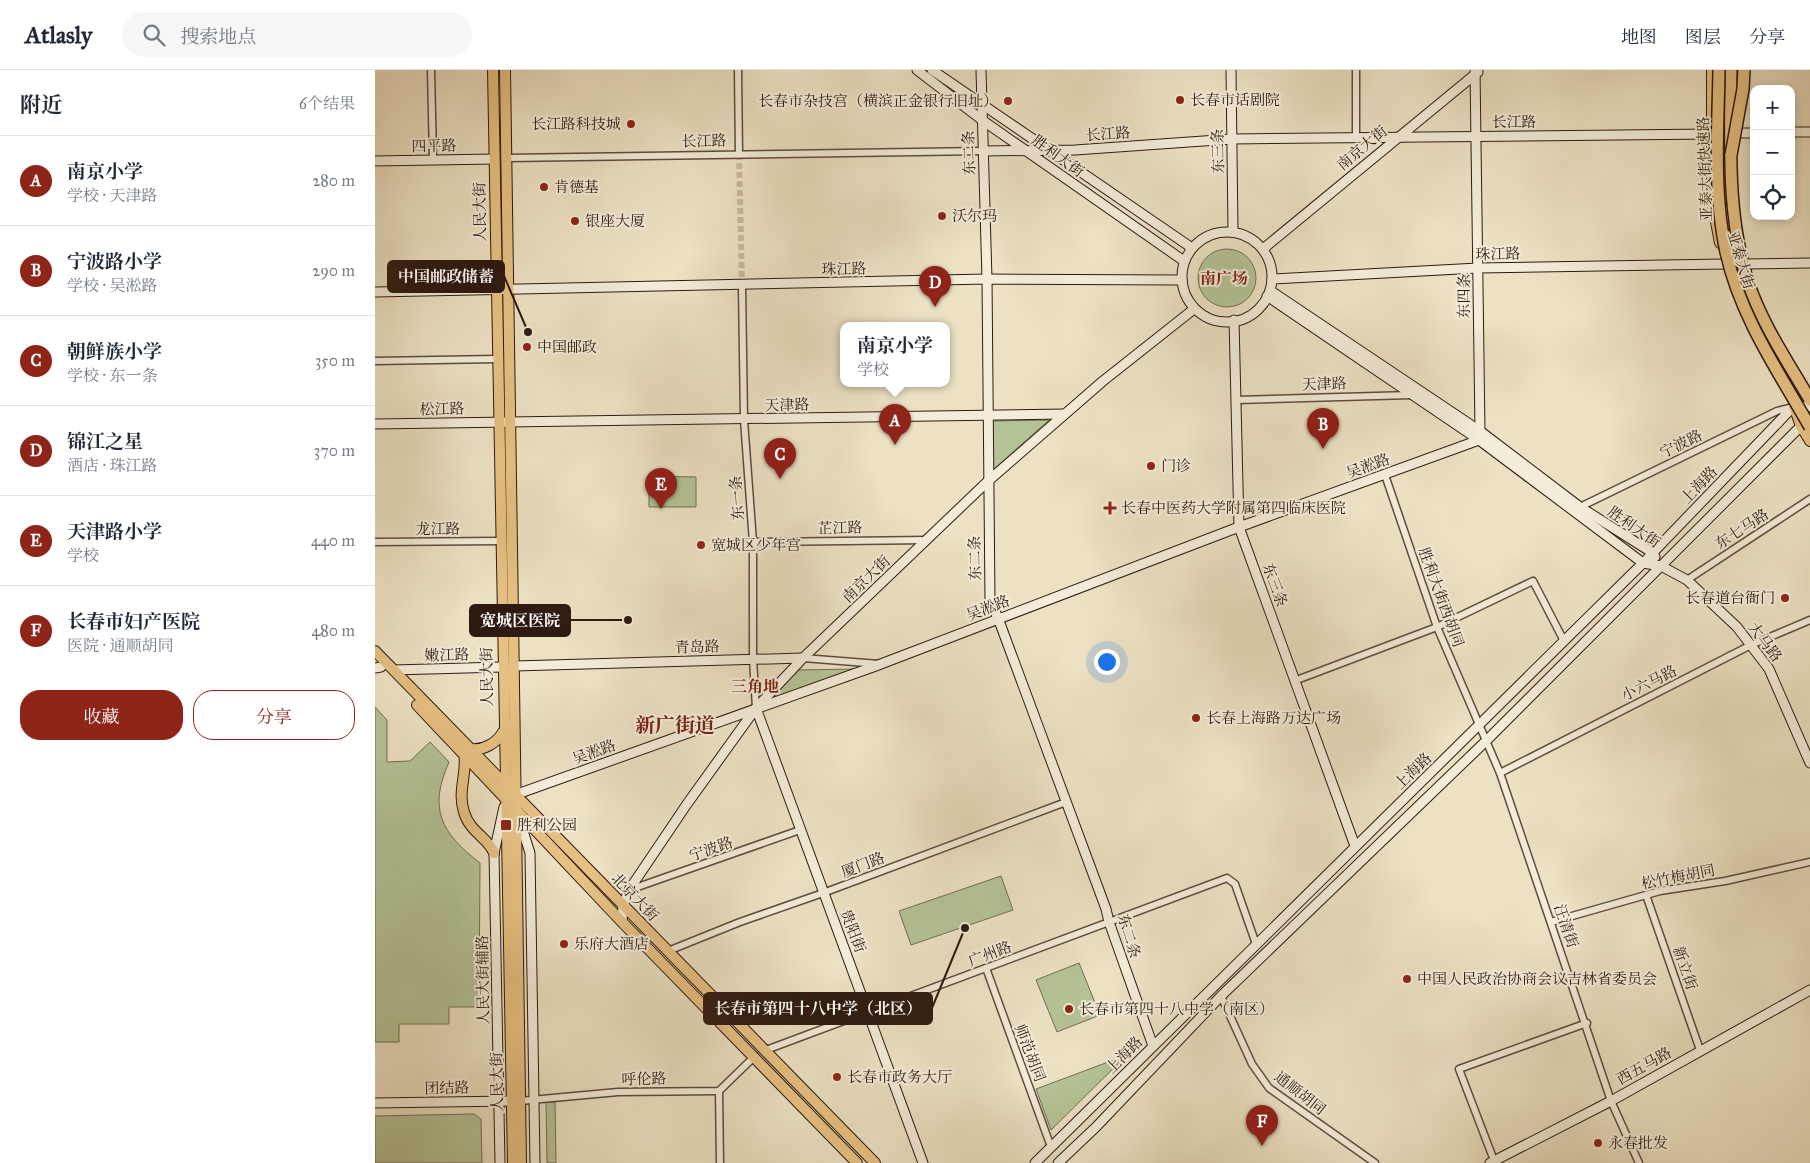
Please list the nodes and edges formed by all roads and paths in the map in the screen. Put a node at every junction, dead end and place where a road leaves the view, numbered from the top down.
1 (431, 70) edge
2 (493, 70) edge
3 (505, 70) edge
4 (738, 70) edge
5 (917, 70) edge
6 (932, 70) edge
7 (981, 70) edge
8 (1231, 70) edge
9 (1356, 70) edge
10 (1712, 70) edge
11 (1719, 70) edge
12 (1731, 70) edge
13 (1735, 70) edge
14 (1744, 70) edge
15 (1477, 71) edge
16 (981, 105) junction
17 (982, 120) junction
18 (1795, 132) edge
19 (1810, 132) edge
20 (1735, 133) junction
21 (1750, 133) edge
22 (1711, 134) junction
23 (1476, 136) junction
24 (1356, 137) junction
25 (1397, 137) junction
26 (1232, 139) junction
27 (983, 151) junction
28 (1028, 151) junction
29 (1050, 151) junction
30 (739, 154) junction
31 (1731, 156) junction
32 (506, 158) junction
33 (494, 159) junction
34 (433, 160) junction
35 (375, 161) edge
36 (1233, 231) junction
37 (1192, 248) junction
38 (1263, 249) junction
39 (1185, 261) junction
40 (1810, 263) edge
41 (1725, 264) junction
42 (1746, 264) junction
43 (1478, 268) junction
44 (987, 279) junction
45 (1273, 279) junction
46 (1181, 280) junction
47 (742, 286) junction
48 (508, 289) junction
49 (496, 290) junction
50 (375, 292) edge
51 (1269, 294) junction
52 (1194, 309) junction
53 (1234, 320) junction
54 (497, 358) junction
55 (375, 361) edge
56 (1810, 392) edge
57 (1411, 394) junction
58 (1237, 400) junction
59 (1810, 400) edge
60 (1794, 406) junction
61 (1810, 406) edge
62 (1065, 414) junction
63 (987, 416) junction
64 (1810, 416) edge
65 (744, 420) junction
66 (498, 421) junction
67 (510, 421) junction
68 (375, 424) edge
69 (1806, 426) edge
70 (1479, 436) junction
71 (1810, 441) edge
72 (1385, 475) junction
73 (987, 482) junction
74 (1810, 499) edge
75 (1580, 507) junction
76 (1239, 527) junction
77 (927, 540) junction
78 (500, 541) junction
79 (375, 542) edge
80 (753, 542) junction
81 (1653, 553) junction
82 (1643, 563) junction
83 (1661, 566) junction
84 (1687, 580) junction
85 (998, 618) junction
86 (1810, 620) edge
87 (1437, 627) junction
88 (1564, 641) junction
89 (1751, 645) junction
90 (375, 651) edge
91 (803, 658) junction
92 (753, 659) junction
93 (881, 664) junction
94 (377, 665) edge
95 (514, 666) junction
96 (502, 667) junction
97 (393, 670) junction
98 (1294, 681) junction
99 (756, 708) junction
100 (1479, 726) junction
101 (503, 732) junction
102 (1486, 741) junction
103 (467, 751) junction
104 (1810, 763) edge
105 (1500, 773) junction
106 (505, 784) junction
107 (511, 796) junction
108 (1066, 802) junction
109 (516, 809) junction
110 (800, 830) junction
111 (1355, 846) junction
112 (495, 853) junction
113 (1810, 862) edge
114 (629, 890) junction
115 (823, 894) junction
116 (1647, 895) junction
117 (623, 906) junction
118 (622, 922) junction
119 (1109, 922) junction
120 (1551, 922) junction
121 (1256, 944) junction
122 (668, 951) junction
123 (986, 968) junction
124 (1810, 990) edge
125 (1221, 996) junction
126 (869, 1013) junction
127 (1587, 1023) junction
128 (1153, 1046) junction
129 (766, 1050) junction
130 (1700, 1050) junction
131 (755, 1056) junction
132 (719, 1090) junction
133 (1611, 1100) junction
134 (499, 1101) junction
135 (516, 1101) junction
136 (534, 1101) junction
137 (375, 1103) edge
138 (1051, 1147) junction
139 (854, 1162) edge
140 (1493, 1162) edge
141 (500, 1163) edge
142 (513, 1163) edge
143 (521, 1163) edge
144 (535, 1163) edge
145 (719, 1163) edge
146 (875, 1163) edge
147 (923, 1163) edge
148 (1035, 1163) edge
149 (1058, 1163) edge
150 (1375, 1163) edge
151 (1639, 1163) edge

1 - 34 street
2 - 33 main road, 人民大街
3 - 32 main road, 人民大街
4 - 30 street
5 - 17 main road, 胜利大街
6 - 16 main road, 胜利大街
7 - 16 main road, 东二条
8 - 26 main road, 东三条
9 - 24 street
10 - 22 main road, 亚泰大街
11 - 69 highway, 亚泰大街快速路, bridge
12 - 31 highway, 亚泰大街快速路, bridge
13 - 20 main road, 亚泰大街
14 - 31 highway, bridge
15 - 23 main road, 东四条
15 - 25 main road, 南京大街
16 - 17 main road, 东二条
16 - 29 main road, 胜利大街
17 - 27 main road, 东二条
17 - 28 main road, 胜利大街
18 - 19 main road
20 - 21 main road
20 - 42 main road, 亚泰大街
22 - 23 main road, 长江路
22 - 41 main road, 亚泰大街
23 - 25 main road, 长江路
23 - 43 main road, 东四条
24 - 25 main road, 长江路
24 - 26 main road, 长江路
25 - 38 main road, 南京大街
26 - 29 main road, 长江路
26 - 36 main road, 东三条
27 - 28 main road, 长江路
27 - 30 street, 长江路
27 - 44 main road, 东二条
28 - 29 main road, 长江路
28 - 39 main road, 胜利大街
29 - 37 main road, 胜利大街
30 - 32 street, 长江路
31 - 59 highway, 亚泰大街快速路
32 - 48 main road, 人民大街
33 - 34 main road, 四平路
33 - 49 main road, 人民大街
34 - 35 main road, 四平路
36 - 37 main road
36 - 38 main road
37 - 39 main road
38 - 45 main road
39 - 46 main road
40 - 42 main road
41 - 43 main road, 珠江路
41 - 60 main road, 亚泰大街
42 - 56 main road, 亚泰大街
43 - 45 main road, 珠江路
43 - 70 main road, 东四条
44 - 46 main road, 珠江路
44 - 47 main road, 珠江路
44 - 63 main road, 东二条
45 - 51 main road
46 - 52 main road
47 - 48 main road, 珠江路
47 - 65 street, 东一条
48 - 49 main road, 珠江路
48 - 67 main road, 人民大街
49 - 50 main road, 珠江路
49 - 54 main road, 人民大街
51 - 53 main road
51 - 57 main road, 胜利大街
51 - 70 main road, 胜利大街
52 - 53 main road
52 - 62 main road, 南京大街
53 - 58 main road, 东三条
54 - 55 street
54 - 66 main road, 人民大街
57 - 58 street, 天津路
57 - 70 main road, 胜利大街
58 - 76 main road, 东三条
60 - 61 main road
60 - 69 main road, 亚泰大街
60 - 75 street, 宁波路
60 - 81 main road, 上海路
62 - 63 main road, 天津路
62 - 73 main road, 南京大街
63 - 65 main road, 天津路
63 - 73 main road, 东二条
64 - 69 main road, 上海路
65 - 67 main road, 天津路
65 - 80 street, 东一条
66 - 67 main road, 松江路
66 - 68 main road, 松江路
66 - 78 main road, 人民大街
67 - 95 main road, 人民大街
69 - 71 main road, 亚泰大街
69 - 83 main road, 上海路
70 - 72 main road, 吴淞路
70 - 75 main road, 胜利大街
70 - 82 main road, 胜利大街
72 - 76 main road, 吴淞路
72 - 87 street, 胜利大街西胡同
73 - 77 main road, 南京大街
73 - 85 main road, 东二条
74 - 84 street, 东七马路
75 - 81 main road, 胜利大街
76 - 85 main road, 吴淞路
76 - 98 main road, 东三条
77 - 80 street, 芷江路
77 - 91 main road, 南京大街
78 - 79 street, 龙江路
78 - 96 main road, 人民大街
80 - 92 street, 东一条
81 - 82 main road, 上海路
81 - 83 main road, 胜利大街
82 - 83 main road, 胜利大街
82 - 88 main road, 上海路
83 - 84 main road, 大马路
83 - 102 main road, 上海路
84 - 89 main road, 大马路
85 - 93 main road, 吴淞路
85 - 108 main road, 东二条
86 - 89 street, 小六马路
87 - 88 street
87 - 98 street
87 - 100 street, 胜利大街西胡同
88 - 100 main road, 上海路
89 - 104 main road, 大马路
89 - 105 street, 小六马路
90 - 97 main road, 北京大街
91 - 92 main road, 青岛路
91 - 93 street, 青岛路
91 - 99 main road, 南京大街
92 - 95 main road, 青岛路
92 - 99 street, 东一条
93 - 99 main road, 吴淞路
94 - 103 main road, 北京大街
95 - 107 main road, 人民大街
96 - 97 main road, 嫩江路
96 - 101 main road, 人民大街
97 - 103 main road, 北京大街
98 - 111 main road, 东三条
99 - 107 main road, 吴淞路
99 - 110 main road, 贵阳街
99 - 114 main road, 南京大街
100 - 102 street, 汪清街
100 - 111 main road, 上海路
101 - 103 main road
101 - 106 main road, 人民大街
102 - 105 street, 汪清街
102 - 125 main road, 上海路
103 - 106 main road, 北京大街
103 - 107 main road, 北京大街
103 - 112 main road
105 - 120 street, 汪清街
106 - 107 main road, 北京大街
107 - 109 main road, 人民大街
107 - 112 main road, 人民大街辅路
107 - 117 main road, 北京大街
107 - 135 main road, 人民大街
108 - 115 street, 厦门路
108 - 119 main road, 东二条
109 - 118 main road, 北京大街
109 - 135 main road, 人民大街
109 - 136 main road
110 - 114 street, 宁波路
110 - 115 main road, 贵阳街
111 - 121 main road, 上海路
112 - 134 main road, 人民大街辅路
113 - 116 street, 松竹梅胡同
114 - 117 main road, 南京大街
115 - 122 street, 厦门路
115 - 126 main road, 贵阳街
116 - 120 street, 松竹梅胡同
116 - 130 street, 新立街
117 - 118 main road, 南京大街
117 - 122 main road, 北京大街
118 - 131 main road, 北京大街
119 - 121 street, 广州路
119 - 123 street, 广州路
119 - 128 main road, 东二条
120 - 127 street, 汪清街
121 - 128 main road, 上海路
122 - 129 main road, 北京大街
123 - 126 street, 广州路
123 - 138 street, 师范胡同
124 - 130 main road, 西五马路
125 - 149 main road, 上海路
125 - 150 street, 通顺胡同
126 - 129 street, 广州路
126 - 147 main road, 贵阳街
127 - 133 street, 汪清街
127 - 140 street
128 - 138 main road, 上海路
129 - 146 main road, 北京大街
130 - 133 main road, 西五马路
131 - 132 street
131 - 139 main road, 北京大街
132 - 136 street, 呼伦路
132 - 145 street
133 - 140 main road, 西五马路
133 - 151 street, 汪清街
134 - 135 main road, 团结路
134 - 137 main road, 团结路
134 - 141 main road, 人民大街辅路
135 - 136 street, 呼伦路
135 - 142 main road, 人民大街
135 - 143 main road, 人民大街
136 - 144 main road
138 - 148 main road, 上海路

